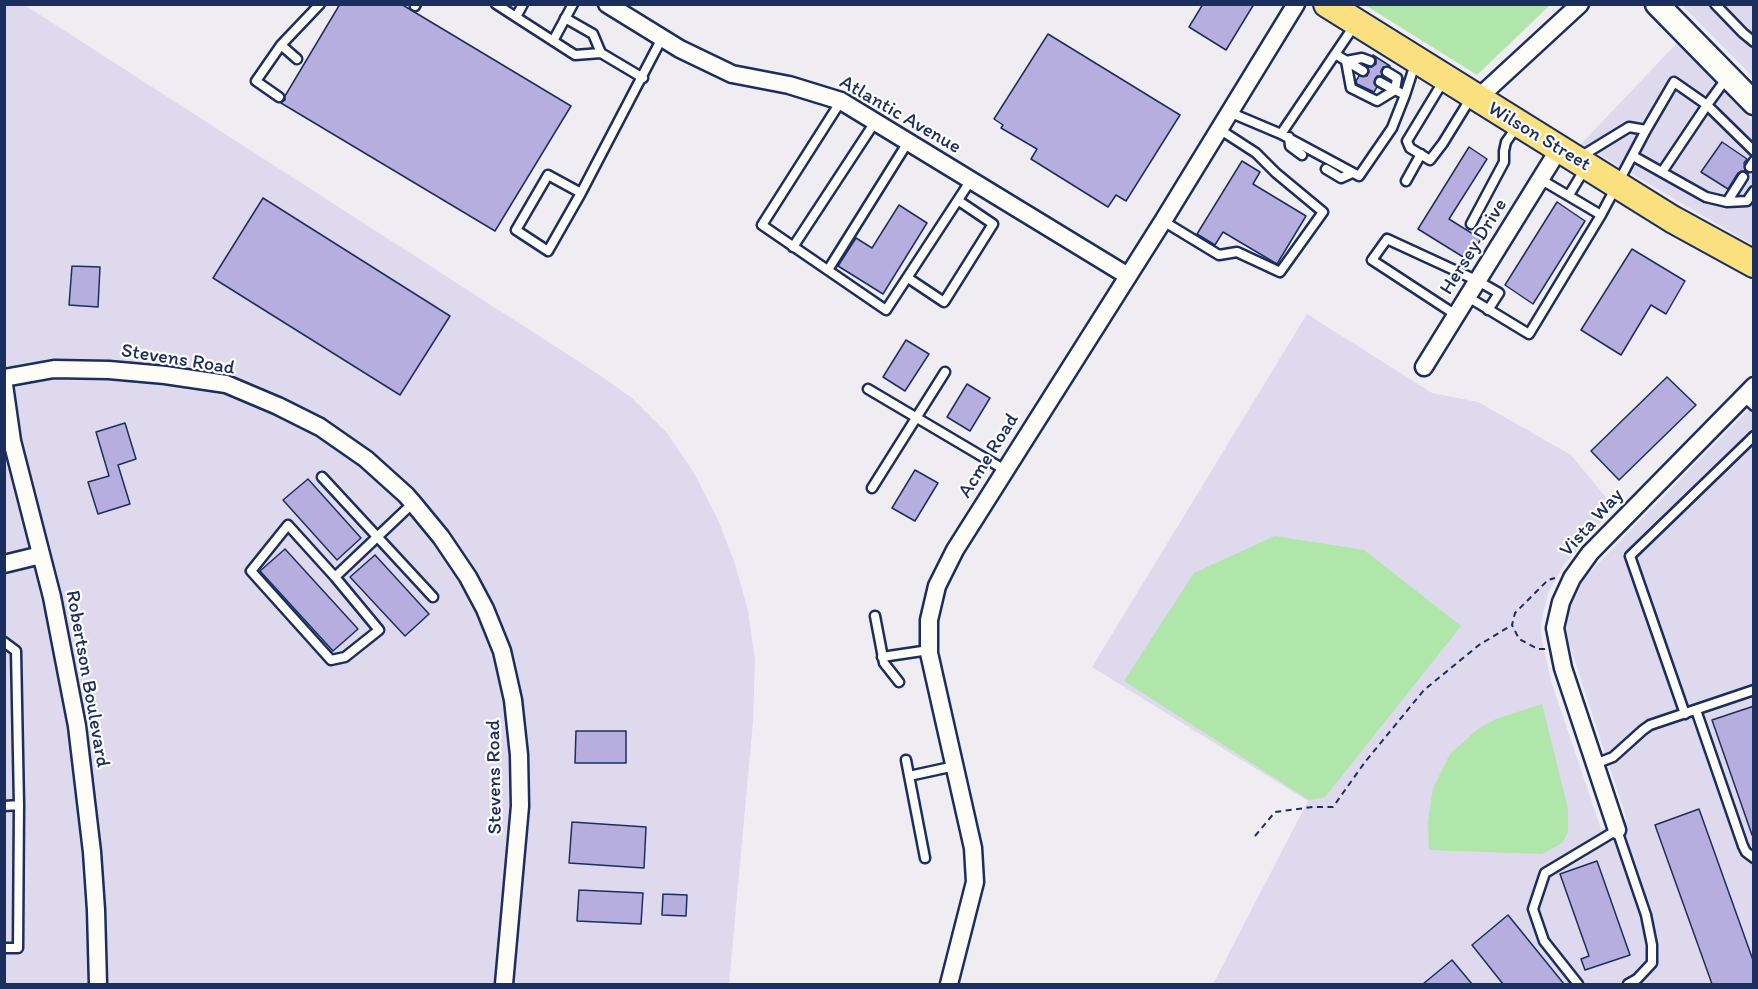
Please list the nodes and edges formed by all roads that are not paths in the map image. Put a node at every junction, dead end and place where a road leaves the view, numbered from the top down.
1 (320, 4) edge
2 (496, 4) edge
3 (523, 4) edge
4 (573, 4) edge
5 (607, 4) edge
6 (1296, 4) edge
7 (1327, 4) edge
8 (1580, 4) edge
9 (1657, 4) edge
10 (1715, 4) edge
11 (516, 17) junction
12 (565, 18) junction
13 (1356, 23) junction
14 (662, 38) junction
15 (553, 40) junction
16 (1754, 42) edge
17 (281, 45) junction
18 (601, 53) junction
19 (1335, 54) junction
20 (297, 59) dead end
21 (1346, 61) junction
22 (1370, 61) dead end
23 (1416, 61) junction
24 (1363, 71) dead end
25 (1387, 72) dead end
26 (1728, 76) junction
27 (643, 78) junction
28 (1444, 78) junction
29 (1380, 82) dead end
30 (1395, 90) junction
31 (1405, 96) junction
32 (279, 97) dead end
33 (1474, 97) junction
34 (841, 101) junction
35 (1754, 103) edge
36 (1707, 105) junction
37 (1229, 112) junction
38 (875, 122) junction
39 (1518, 124) junction
40 (1219, 129) junction
41 (1646, 130) junction
42 (1285, 136) junction
43 (908, 142) junction
44 (1754, 151) edge
45 (1420, 154) junction
46 (1302, 155) dead end
47 (1633, 156) junction
48 (1574, 158) junction
49 (1326, 169) dead end
50 (1662, 172) junction
51 (1352, 173) junction
52 (1743, 177) dead end
53 (1540, 179) junction
54 (971, 180) junction
55 (1406, 180) dead end
56 (1618, 184) junction
57 (1754, 191) edge
58 (581, 193) junction
59 (1569, 195) junction
60 (958, 201) junction
61 (1727, 202) junction
62 (1601, 215) junction
63 (1163, 221) junction
64 (1471, 224) dead end
65 (793, 247) junction
66 (1754, 264) edge
67 (828, 270) junction
68 (1128, 276) junction
69 (908, 278) junction
70 (1478, 281) junction
71 (1468, 297) junction
72 (1488, 310) junction
73 (1456, 315) junction
74 (1424, 367) dead end
75 (945, 372) dead end
76 (4, 378) edge
77 (4, 385) edge
78 (868, 389) dead end
79 (1750, 396) edge
80 (916, 418) junction
81 (1754, 436) edge
82 (1005, 470) junction
83 (322, 477) dead end
84 (872, 488) dead end
85 (413, 503) junction
86 (378, 537) junction
87 (41, 555) junction
88 (4, 564) edge
89 (335, 577) junction
90 (433, 597) dead end
91 (875, 616) dead end
92 (4, 642) edge
93 (929, 650) junction
94 (882, 657) junction
95 (899, 682) dead end
96 (1754, 690) edge
97 (1696, 710) junction
98 (1685, 714) junction
99 (906, 760) dead end
100 (1595, 764) junction
101 (955, 766) junction
102 (909, 776) junction
103 (19, 805) junction
104 (4, 806) edge
105 (1617, 830) junction
106 (925, 858) dead end
107 (1754, 858) edge
108 (4, 948) edge
109 (98, 984) edge
110 (504, 984) edge
111 (949, 984) edge
112 (1578, 984) edge
113 (1628, 984) edge

1 - 17 lane
2 - 11 lane
3 - 11 lane
4 - 12 lane
5 - 14 street, Atlantic Avenue
6 - 37 street, Acme Road
7 - 13 main road, Wilson Street
8 - 33 street
9 - 26 main road
10 - 16 lane
11 - 15 lane
12 - 15 lane
12 - 18 lane
13 - 19 lane
13 - 23 main road, Wilson Street
14 - 27 lane
14 - 34 street, Atlantic Avenue
15 - 18 lane
17 - 20 lane
17 - 32 lane
18 - 27 lane
19 - 21 lane
19 - 42 lane
21 - 22 lane
21 - 24 lane
21 - 30 lane
23 - 28 main road, Wilson Street
23 - 31 lane
25 - 30 lane
26 - 35 main road
26 - 36 lane
27 - 58 lane
28 - 33 main road, Wilson Street
28 - 45 lane
29 - 30 lane
30 - 31 lane
31 - 51 lane
33 - 39 main road, Wilson Street
33 - 45 lane
34 - 38 street, Atlantic Avenue
34 - 65 lane
36 - 41 lane
36 - 44 lane
36 - 50 lane
37 - 40 street, Acme Road
37 - 42 lane
38 - 43 street, Atlantic Avenue
38 - 65 lane
39 - 48 main road, Wilson Street
39 - 64 lane
40 - 63 street, Acme Road
40 - 63 lane
41 - 47 lane
41 - 48 lane
42 - 46 lane
42 - 51 lane
43 - 54 street, Atlantic Avenue
43 - 67 lane
45 - 55 lane
47 - 50 lane
47 - 56 lane
48 - 53 street, Hersey Drive
48 - 56 main road, Wilson Street
48 - 59 lane
49 - 51 lane
50 - 61 lane
52 - 61 lane
53 - 59 lane
53 - 70 street, Hersey Drive
54 - 60 lane
54 - 68 street, Atlantic Avenue
56 - 62 lane
56 - 66 main road, Wilson Street
57 - 61 lane
58 - 58 lane
59 - 62 lane
60 - 69 lane
60 - 69 lane
62 - 72 lane
63 - 68 street, Acme Road
65 - 67 lane
67 - 69 lane
68 - 82 street, Acme Road
70 - 71 street, Hersey Drive
70 - 72 lane
70 - 73 lane
71 - 72 lane
71 - 73 street, Hersey Drive
73 - 74 street, Hersey Drive
75 - 80 lane
76 - 85 street, Stevens Road
77 - 87 street, Robertson Boulevard
78 - 80 lane
79 - 100 street, Vista Way
80 - 82 lane
80 - 84 lane
81 - 98 lane
82 - 93 street, Acme Road
83 - 86 lane
85 - 86 lane
85 - 110 street, Stevens Road
86 - 89 lane
86 - 90 lane
87 - 88 street
87 - 109 street, Robertson Boulevard
89 - 89 lane
91 - 94 lane
92 - 103 lane
93 - 94 lane
93 - 101 street, Acme Road
94 - 95 lane
96 - 97 lane
97 - 98 lane
97 - 107 lane
98 - 100 lane
99 - 102 lane
100 - 105 street, Vista Way
101 - 102 lane
101 - 111 street, Acme Road
102 - 106 lane
103 - 104 lane
103 - 108 lane
105 - 112 lane
105 - 113 lane

